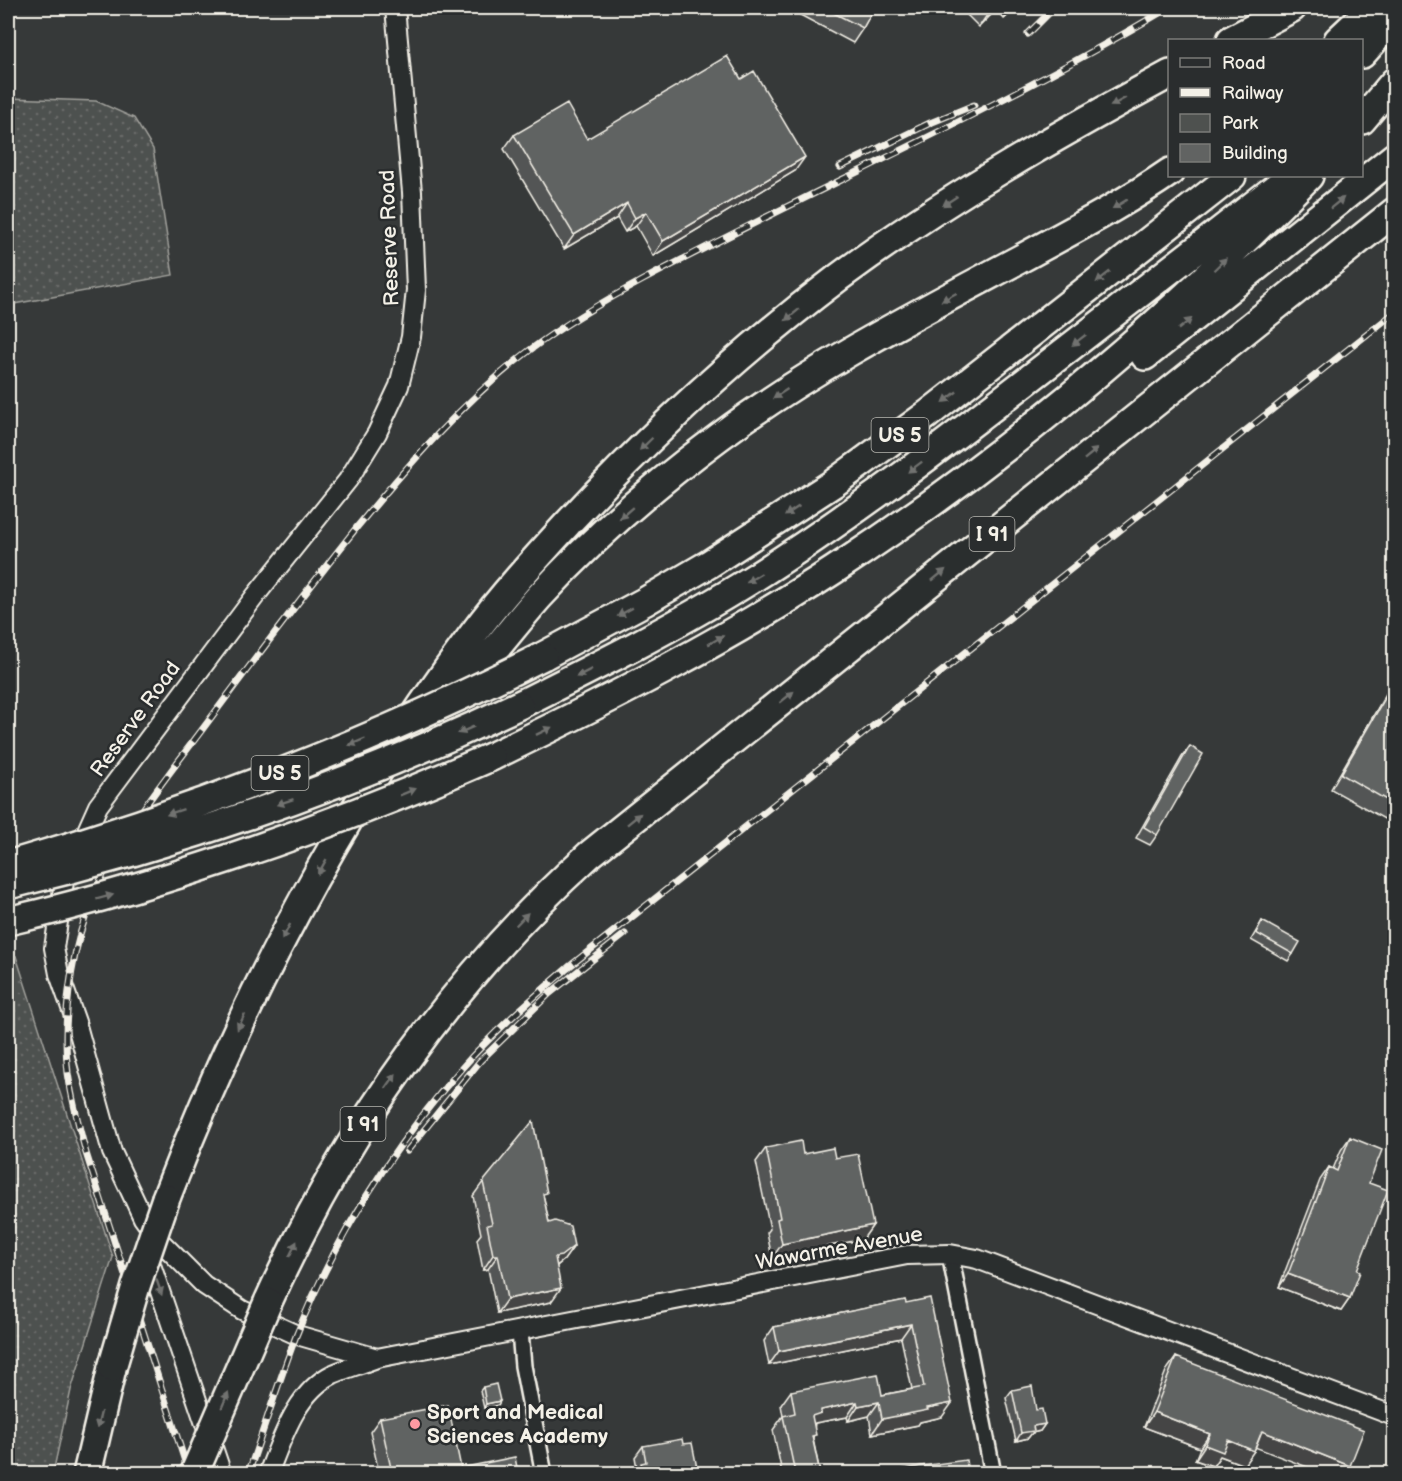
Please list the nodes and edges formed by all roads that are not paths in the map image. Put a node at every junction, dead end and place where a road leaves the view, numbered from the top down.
1 (395, 8) edge
2 (1292, 8) edge
3 (1372, 8) edge
4 (1395, 18) edge
5 (1233, 39) edge
6 (1339, 39) edge
7 (1363, 53) edge
8 (1168, 75) edge
9 (1395, 82) edge
10 (1395, 95) edge
11 (1363, 119) edge
12 (1363, 119) edge
13 (1395, 157) edge
14 (1168, 173) edge
15 (1231, 177) edge
16 (1290, 177) edge
17 (1308, 177) edge
18 (1395, 212) edge
19 (757, 617) junction
20 (409, 726) junction
21 (8, 866) edge
22 (8, 885) edge
23 (8, 921) edge
24 (112, 1152) junction
25 (950, 1254) junction
26 (520, 1332) junction
27 (377, 1358) junction
28 (1395, 1416) edge
29 (87, 1473) edge
30 (194, 1473) edge
31 (222, 1473) edge
32 (268, 1473) edge
33 (544, 1473) edge
34 (993, 1473) edge

1 - 24 street, Reserve Road
2 - 5 highway
3 - 6 highway
4 - 7 highway
8 -> 20 highway, bridge
9 - 11 highway
10 - 12 highway
19 -> 13 highway
14 -> 20 highway, bridge
15 -> 21 highway, US 5, bridge
16 -> 22 highway, bridge
19 -> 17 highway
30 -> 18 highway, I 91, bridge
23 -> 19 highway, bridge
20 -> 29 highway, bridge
24 - 27 street, Reserve Road
24 -> 31 street
25 - 26 street, Wawarme Avenue
25 - 28 street, Wawarme Avenue
25 - 34 street
26 - 27 street, Wawarme Avenue
26 - 33 street
27 - 32 street, Wawarme Avenue

